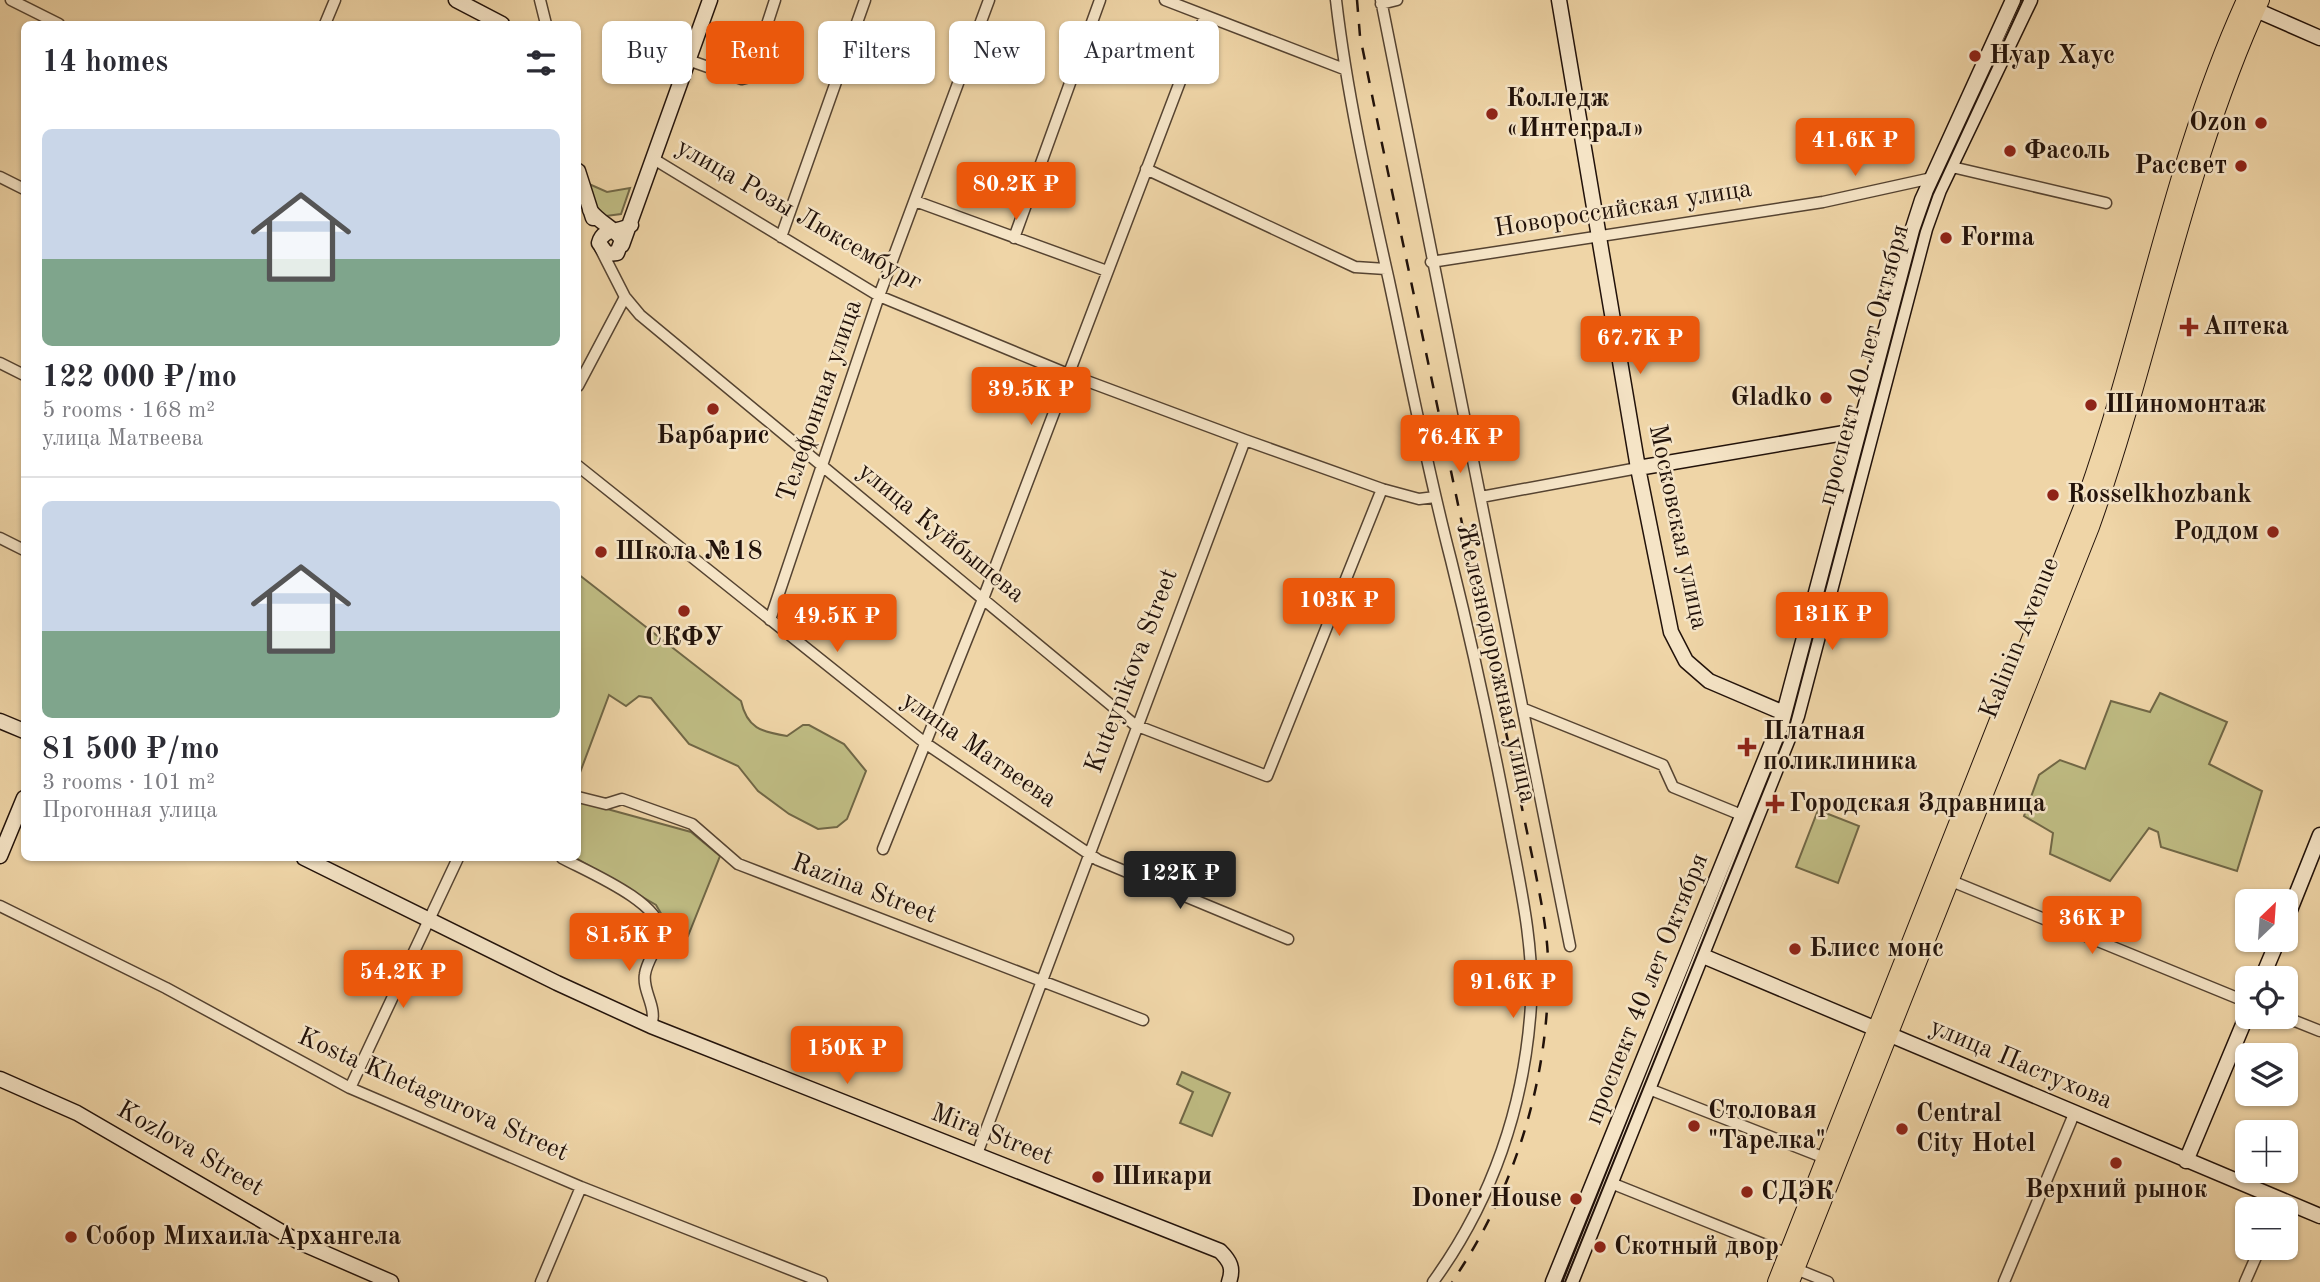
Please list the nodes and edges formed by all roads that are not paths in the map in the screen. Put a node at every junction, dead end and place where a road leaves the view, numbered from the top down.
1 (11, 0) edge
2 (335, 0) edge
3 (456, 0) edge
4 (540, 0) edge
5 (710, 0) edge
6 (775, 0) edge
7 (865, 0) edge
8 (989, 0) edge
9 (1100, 0) edge
10 (1165, 0) edge
11 (1336, 0) edge
12 (1396, 0) edge
13 (1559, 0) edge
14 (2013, 0) edge
15 (2030, 0) edge
16 (1381, 2) edge
17 (2251, 4) edge
18 (1205, 16) junction
19 (53, 21) edge
20 (325, 21) edge
21 (496, 21) edge
22 (545, 21) edge
23 (2320, 38) edge
24 (692, 49) edge
25 (692, 61) edge
26 (1344, 69) junction
27 (679, 84) edge
28 (652, 158) junction
29 (1952, 167) junction
30 (1146, 169) junction
31 (0, 177) edge
32 (1932, 178) junction
33 (581, 180) edge
34 (21, 188) edge
35 (915, 201) junction
36 (2106, 203) dead end
37 (590, 211) junction
38 (631, 225) junction
39 (612, 231) junction
40 (1597, 236) junction
41 (781, 237) junction
42 (1014, 238) junction
43 (600, 245) junction
44 (621, 247) junction
45 (1431, 262) junction
46 (1386, 270) junction
47 (1107, 271) junction
48 (617, 279) junction
49 (879, 296) junction
50 (625, 297) junction
51 (0, 363) edge
52 (21, 374) edge
53 (1068, 374) junction
54 (581, 380) edge
55 (1856, 431) junction
56 (1245, 440) junction
57 (581, 468) edge
58 (822, 468) junction
59 (1638, 468) junction
60 (1382, 489) junction
61 (1481, 496) junction
62 (1435, 497) junction
63 (0, 538) edge
64 (21, 548) edge
65 (983, 599) junction
66 (770, 620) junction
67 (1524, 709) junction
68 (1791, 715) junction
69 (0, 721) edge
70 (1135, 725) junction
71 (21, 730) edge
72 (925, 743) junction
73 (581, 798) edge
74 (21, 805) edge
75 (1744, 816) junction
76 (2320, 835) edge
77 (883, 849) dead end
78 (1088, 853) junction
79 (0, 856) edge
80 (310, 861) edge
81 (456, 861) edge
82 (567, 861) edge
83 (1949, 880) junction
84 (2298, 890) edge
85 (0, 906) edge
86 (428, 918) junction
87 (1289, 939) dead end
88 (1570, 946) dead end
89 (1703, 956) junction
90 (1042, 982) junction
91 (2235, 997) edge
92 (1143, 1020) dead end
93 (2298, 1022) edge
94 (652, 1026) junction
95 (2242, 1029) edge
96 (2320, 1031) edge
97 (1882, 1032) junction
98 (0, 1079) edge
99 (350, 1088) junction
100 (1649, 1089) junction
101 (2074, 1114) junction
102 (976, 1154) junction
103 (1825, 1158) junction
104 (2186, 1161) junction
105 (1611, 1183) junction
106 (581, 1187) junction
107 (2263, 1197) edge
108 (2298, 1210) edge
109 (2320, 1216) edge
110 (1788, 1254) junction
111 (2255, 1260) edge
112 (1793, 1275) edge
113 (1231, 1278) edge
114 (391, 1282) edge
115 (541, 1282) edge
116 (822, 1282) edge
117 (1433, 1282) edge
118 (1553, 1282) edge
119 (1571, 1282) edge
120 (1776, 1282) edge
121 (1828, 1282) edge
122 (2004, 1282) edge
123 (2245, 1282) edge

1 - 19 street
2 - 20 street
3 - 21 street
4 - 22 street
5 - 24 street
6 - 25 street
7 - 41 street
8 - 35 street, Телефонная улица
9 - 42 street
10 - 18 street
11 - 26 street, Железнодорожная улица
12 - 16 street
13 - 40 street, Московская улица
14 - 32 street, проспект 40 лет Октября
15 - 29 street, проспект 40 лет Октября
16 - 45 street, Железнодорожная улица
17 - 23 street
17 - 83 main road, Kalinin Avenue
17 - 97 main road, Kalinin Avenue
18 - 26 street
18 - 30 street
26 - 46 street, Железнодорожная улица
27 - 28 street
28 - 38 street
28 - 41 street, улица Розы Люксембург
29 - 32 street, Новороссийская улица
29 - 36 street
29 - 68 street, проспект 40 лет Октября
30 - 46 street
30 - 47 street
31 - 34 street
32 - 40 street, Новороссийская улица
32 - 55 street, проспект 40 лет Октября
33 - 37 street, улица Куйбышева
35 - 42 street
35 - 49 street, Телефонная улица
37 - 39 street
37 - 43 street, улица Куйбышева
38 - 39 street
38 - 44 street
39 - 43 street
39 - 44 street
40 - 45 street, Новороссийская улица
40 - 59 street, Московская улица
41 - 49 street, улица Розы Люксембург
42 - 47 street
43 - 44 street
43 - 48 street, улица Куйбышева
44 - 48 street, улица Куйбышева
45 - 61 street, Железнодорожная улица
46 - 62 street, Железнодорожная улица
47 - 53 street
48 - 50 street, улица Куйбышева
49 - 53 street, улица Розы Люксембург
49 - 58 street, Телефонная улица
50 - 54 street
50 - 58 street, улица Куйбышева
51 - 52 street
53 - 56 street, улица Розы Люксембург
53 - 65 street
55 - 59 street
55 - 68 street, проспект 40 лет Октября
56 - 60 street, улица Розы Люксембург
56 - 70 street, Kuteynikova Street
57 - 66 street, улица Матвеева
58 - 65 street, улица Куйбышева
58 - 66 street, Телефонная улица
59 - 61 street
59 - 68 street, Московская улица
60 - 62 street, улица Розы Люксембург
60 - 70 street, улица Куйбышева
61 - 67 street, Железнодорожная улица
62 - 117 street, Железнодорожная улица
63 - 64 street
65 - 70 street, улица Куйбышева
65 - 72 street
66 - 72 street, улица Матвеева
67 - 75 street
67 - 88 street, Железнодорожная улица
68 - 75 street, проспект 40 лет Октября
68 - 89 street, проспект 40 лет Октября
69 - 71 street
70 - 78 street, Kuteynikova Street
72 - 77 street
72 - 78 street, улица Матвеева
73 - 90 street, Razina Street
74 - 79 street
75 - 118 street, проспект 40 лет Октября
76 - 84 street
78 - 87 street, улица Матвеева
78 - 90 street, Kuteynikova Street
80 - 86 street, Mira Street
81 - 86 street
82 - 94 street
83 - 91 street
83 - 97 main road, Kalinin Avenue
85 - 99 street, Kosta Khetagurova Street
86 - 94 street, Mira Street
86 - 99 street
89 - 97 street, улица Пастухова
89 - 100 street, проспект 40 лет Октября
90 - 92 street, Razina Street
90 - 102 street, Kuteynikova Street
93 - 96 street
94 - 102 street, Mira Street
95 - 104 street
97 - 101 street, улица Пастухова
97 - 103 main road, Kalinin Avenue
97 - 112 main road, Kalinin Avenue
98 - 114 street, Kozlova Street
99 - 106 street, Kosta Khetagurova Street
100 - 103 street
100 - 105 street, проспект 40 лет Октября
101 - 104 street, улица Пастухова
101 - 122 street
102 - 113 street, Mira Street
103 - 110 main road, Kalinin Avenue
104 - 107 street, улица Пастухова
105 - 110 street
105 - 119 street, проспект 40 лет Октября
106 - 115 street
106 - 116 street, Kosta Khetagurova Street
108 - 109 street, улица Пастухова
110 - 120 main road, Kalinin Avenue
111 - 123 street
112 - 121 street

